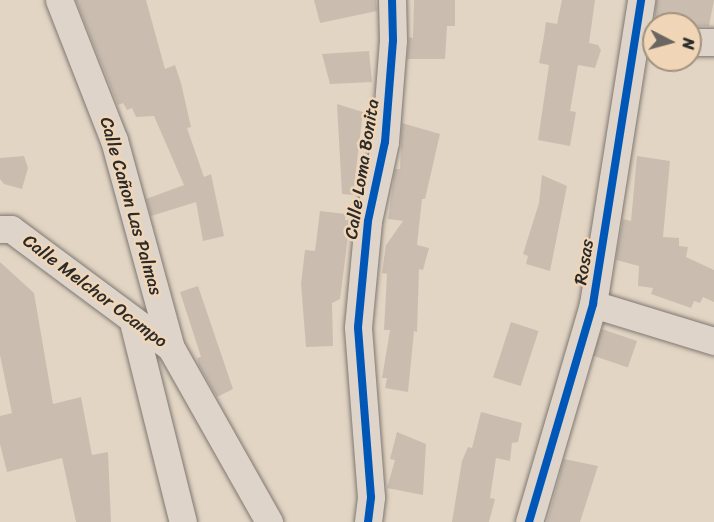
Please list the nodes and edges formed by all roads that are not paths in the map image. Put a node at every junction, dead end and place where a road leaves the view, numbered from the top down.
1 (58, 0) edge
2 (392, 0) edge
3 (642, 51) edge
4 (0, 229) edge
5 (593, 304) junction
6 (133, 322) junction
7 (714, 341) edge
8 (171, 348) junction
9 (183, 522) edge
10 (269, 522) edge
11 (368, 522) edge
12 (529, 522) edge

1 - 8 street, Calle Cañon Las Palmas
2 - 11 street, Calle Loma Bonita
3 - 5 street, Rosas
4 - 6 street, Calle Melchor Ocampo
5 - 7 street
5 - 12 street, Rosas
6 - 8 street, Calle Melchor Ocampo
6 - 9 street
8 - 10 street, Calle Melchor Ocampo

